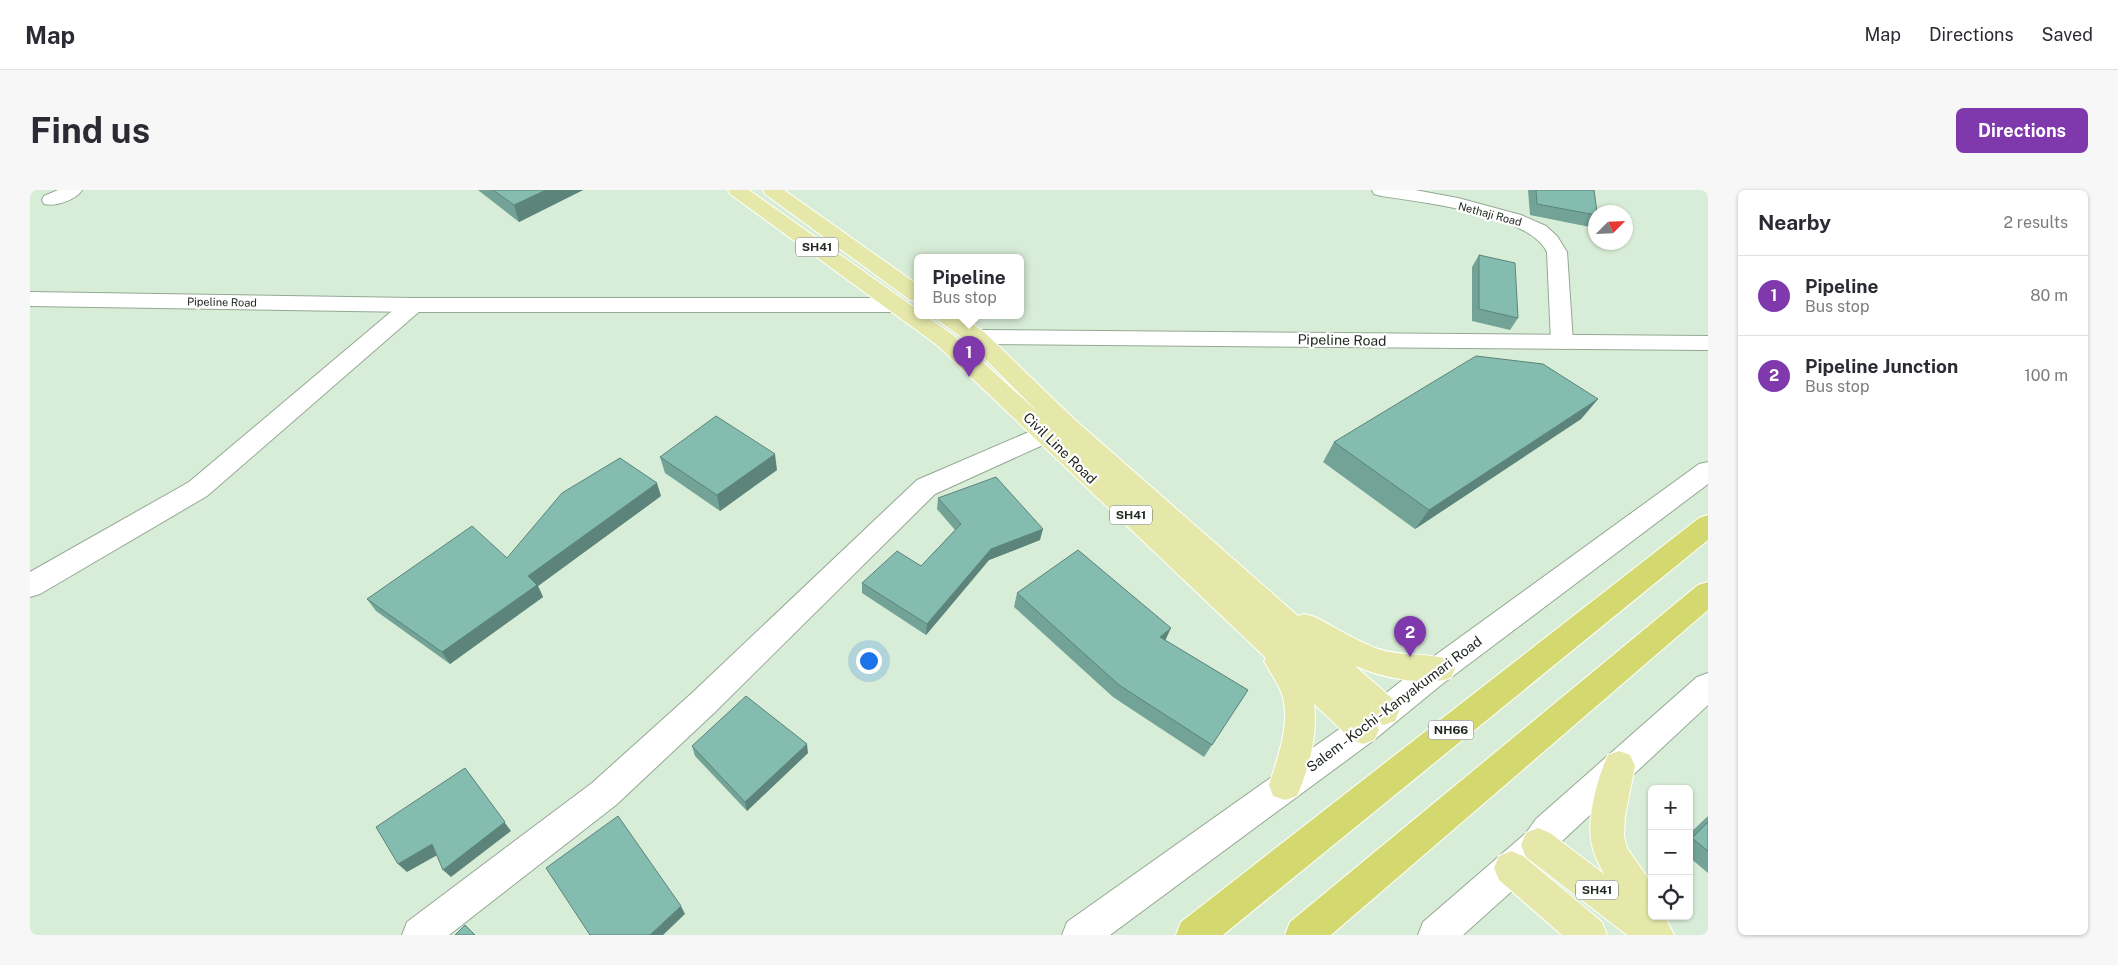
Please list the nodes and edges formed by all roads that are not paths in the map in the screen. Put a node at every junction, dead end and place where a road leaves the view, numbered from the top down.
1 (72, 190) edge
2 (737, 190) edge
3 (772, 190) edge
4 (1381, 190) edge
5 (50, 200) dead end
6 (30, 299) edge
7 (907, 300) edge
8 (413, 305) junction
9 (925, 319) edge
10 (951, 319) edge
11 (976, 337) junction
12 (1562, 342) junction
13 (1708, 343) edge
14 (1045, 434) junction
15 (1701, 484) edge
16 (1708, 525) edge
17 (30, 586) edge
18 (1708, 593) edge
19 (1261, 599) junction
20 (1262, 636) junction
21 (1440, 669) junction
22 (1708, 686) edge
23 (1373, 720) junction
24 (1619, 766) junction
25 (1285, 785) junction
26 (1538, 844) junction
27 (1511, 868) junction
28 (1648, 909) edge
29 (1657, 920) edge
30 (420, 935) edge
31 (1080, 935) edge
32 (1194, 935) edge
33 (1304, 935) edge
34 (1436, 935) edge
35 (1589, 935) edge
36 (1656, 935) edge
37 (1669, 935) edge

1 - 5 street
2 - 7 main road, Civil Line Road / SH41
3 - 7 main road, Civil Line Road / SH41
4 - 12 street, Nethaji Road
6 - 8 street, Pipeline Road
7 - 8 street, Pipeline Road
8 - 17 street
9 - 14 main road, Civil Line Road / SH41
10 - 11 main road, Civil Line Road / SH41
11 - 12 street, Pipeline Road
11 - 19 main road, Civil Line Road / SH41
12 - 13 street, Pipeline Road
14 - 20 main road, Civil Line Road / SH41
14 - 30 street
15 - 21 street, Salem - Kochi - Kanyakumari Road
16 - 32 highway, NH66
18 - 33 highway
19 - 21 main road
19 - 23 main road, Civil Line Road / SH41
20 - 23 main road, Civil Line Road / SH41
20 - 25 main road
21 - 23 street, Salem - Kochi - Kanyakumari Road
22 - 24 street
23 - 25 street, Salem - Kochi - Kanyakumari Road
24 - 26 street
24 - 28 main road
25 - 31 street, Salem - Kochi - Kanyakumari Road
26 - 27 street
26 - 36 main road, SH41
27 - 34 street
27 - 35 main road, SH41
29 - 37 main road

